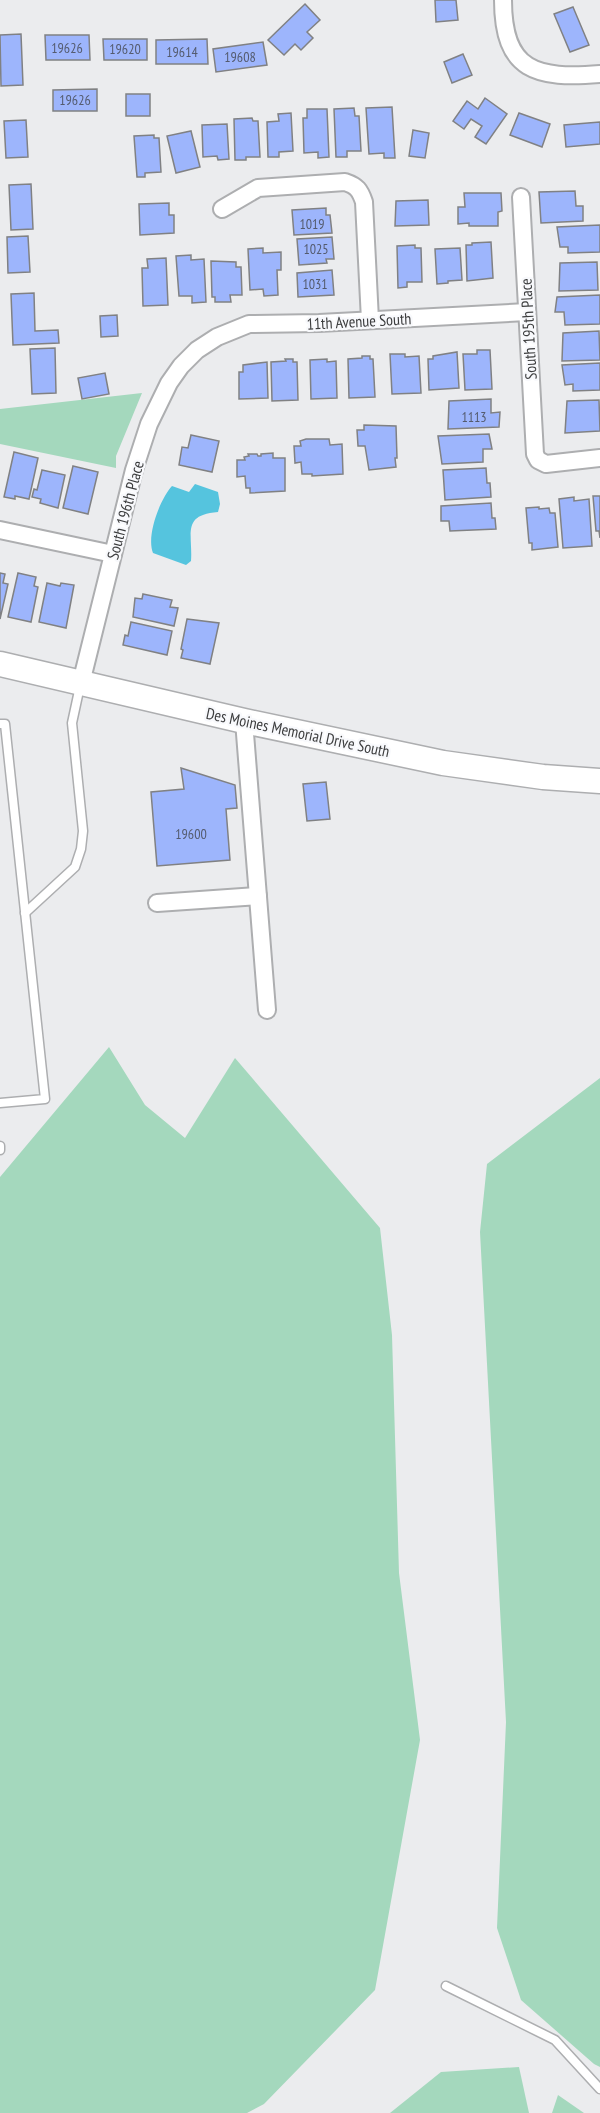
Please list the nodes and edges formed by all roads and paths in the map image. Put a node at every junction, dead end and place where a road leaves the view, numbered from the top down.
1 (502, 0) edge
2 (600, 74) edge
3 (521, 197) dead end
4 (222, 209) dead end
5 (527, 312) junction
6 (370, 320) junction
7 (197, 350) joint
8 (600, 458) edge
9 (0, 530) edge
10 (113, 554) junction
11 (0, 664) edge
12 (81, 683) junction
13 (244, 721) junction
14 (0, 724) edge
15 (600, 781) edge
16 (258, 896) junction
17 (157, 903) dead end
18 (25, 913) junction
19 (267, 1010) dead end
20 (0, 1103) edge
21 (446, 1986) dead end
22 (600, 2089) edge

1 - 2 street
3 - 5 street, South 195th Place
4 - 6 street
5 - 6 street, 11th Avenue South
5 - 8 street, South 195th Place
6 - 7 street, 11th Avenue South
7 - 10 street, South 196th Place
9 - 10 street
10 - 12 street, South 196th Place
11 - 12 main road, Des Moines Memorial Drive South
12 - 13 main road, Des Moines Memorial Drive South
12 - 18 lane
13 - 15 main road, Des Moines Memorial Drive South
13 - 16 street
14 - 18 lane
16 - 17 street
16 - 19 street
18 - 20 lane
21 - 22 lane

